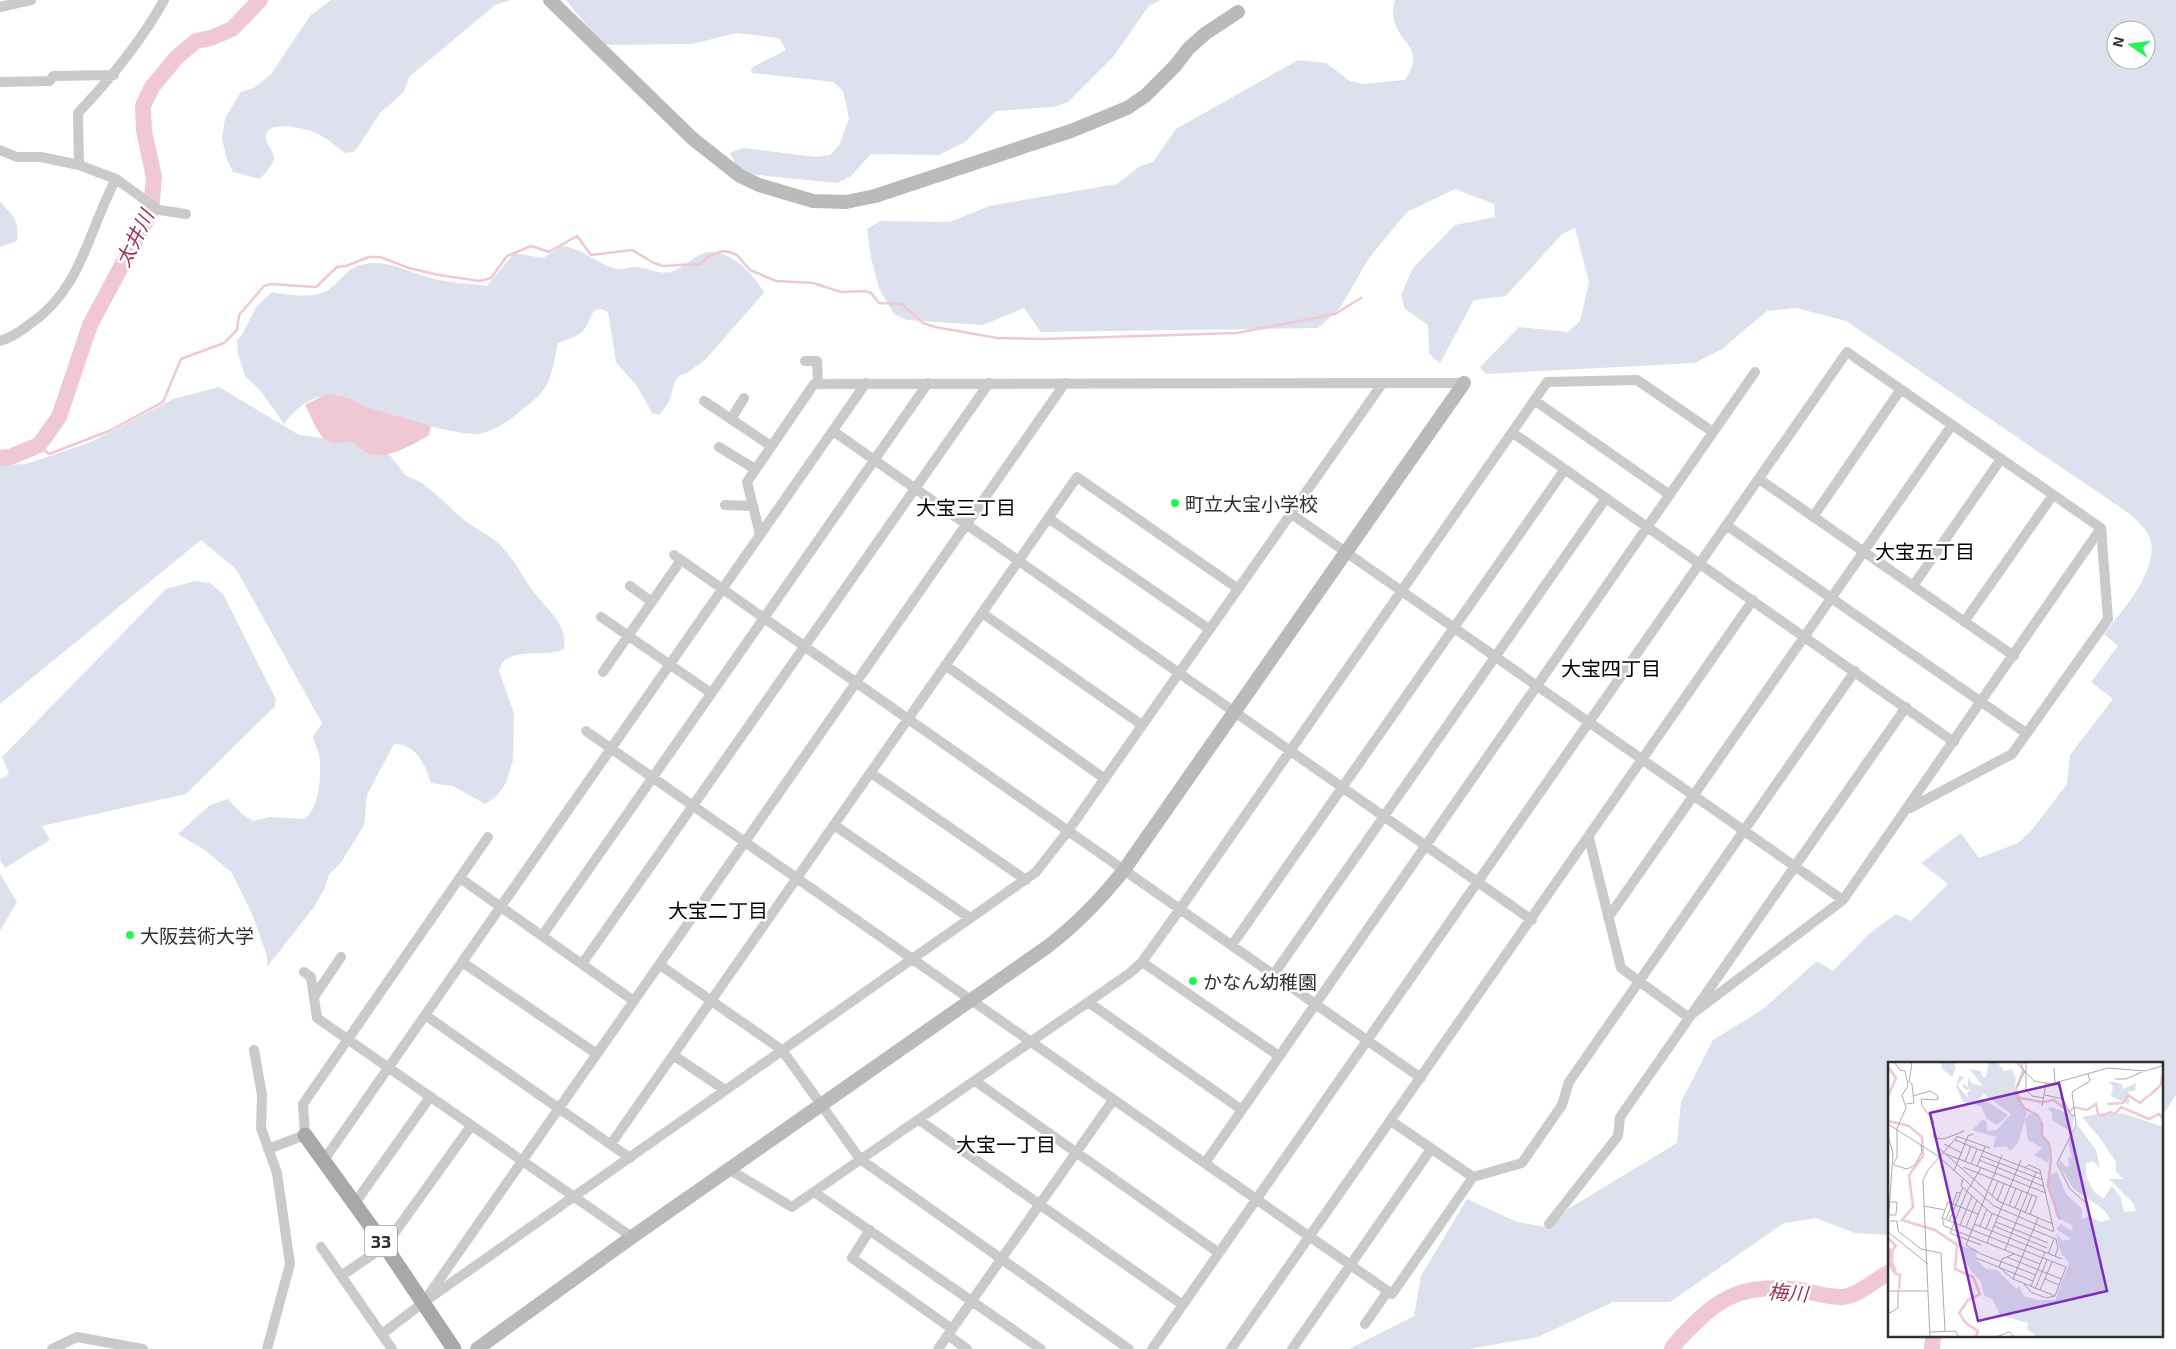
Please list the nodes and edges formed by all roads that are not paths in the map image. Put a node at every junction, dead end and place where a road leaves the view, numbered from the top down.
1 (31, 0) edge
2 (164, 0) edge
3 (550, 0) edge
4 (0, 6) edge
5 (1238, 12) dead end
6 (114, 75) junction
7 (0, 82) edge
8 (0, 150) edge
9 (79, 165) junction
10 (116, 179) junction
11 (186, 214) dead end
12 (0, 341) edge
13 (805, 361) dead end
14 (1755, 372) dead end
15 (866, 383) junction
16 (928, 383) junction
17 (989, 383) junction
18 (1065, 383) junction
19 (1464, 383) joint
20 (818, 384) junction
21 (1382, 384) junction
22 (1901, 389) junction
23 (744, 398) dead end
24 (1534, 400) junction
25 (704, 401) dead end
26 (731, 419) junction
27 (1952, 425) junction
28 (833, 431) junction
29 (1713, 432) junction
30 (1512, 433) junction
31 (771, 446) junction
32 (720, 447) dead end
33 (873, 459) junction
34 (2001, 459) junction
35 (756, 469) junction
36 (1565, 469) junction
37 (1758, 479) junction
38 (915, 488) junction
39 (1670, 495) junction
40 (2053, 495) junction
41 (1606, 498) junction
42 (725, 505) dead end
43 (753, 506) junction
44 (1290, 513) junction
45 (1813, 516) junction
46 (1048, 518) junction
47 (967, 524) junction
48 (1726, 525) junction
49 (1647, 526) junction
50 (2102, 528) junction
51 (760, 534) junction
52 (1346, 552) junction
53 (1863, 552) junction
54 (1019, 560) junction
55 (1700, 563) junction
56 (630, 586) dead end
57 (1912, 586) junction
58 (723, 588) junction
59 (1237, 588) junction
60 (1401, 592) junction
61 (1831, 598) junction
62 (1753, 600) junction
63 (652, 602) junction
64 (982, 613) junction
65 (601, 617) dead end
66 (764, 617) junction
67 (1964, 622) junction
68 (1454, 628) junction
69 (1209, 629) junction
70 (628, 636) junction
71 (1804, 636) junction
72 (805, 646) junction
73 (2014, 656) junction
74 (1496, 658) junction
75 (670, 665) junction
76 (945, 665) junction
77 (1855, 671) junction
78 (603, 672) dead end
79 (1179, 672) junction
80 (857, 683) junction
81 (1536, 686) junction
82 (711, 693) junction
83 (1982, 702) junction
84 (1906, 707) junction
85 (1234, 712) junction
86 (908, 719) junction
87 (1590, 722) junction
88 (1142, 725) junction
89 (586, 731) dead end
90 (2026, 733) junction
91 (1954, 742) junction
92 (612, 748) junction
93 (1290, 750) junction
94 (1642, 759) junction
95 (871, 773) junction
96 (654, 777) junction
97 (1105, 778) junction
98 (1342, 788) junction
99 (1694, 795) junction
100 (694, 806) junction
101 (1907, 810) junction
102 (1384, 816) junction
103 (834, 826) junction
104 (1068, 831) junction
105 (1745, 831) junction
106 (488, 837) dead end
107 (1589, 838) junction
108 (746, 842) junction
109 (1426, 846) junction
110 (1794, 866) junction
111 (1124, 870) junction
112 (797, 877) junction
113 (460, 878) junction
114 (1026, 880) junction
115 (1478, 882) junction
116 (1843, 900) junction
117 (501, 907) junction
118 (1180, 909) junction
119 (970, 918) junction
120 (1608, 918) junction
121 (1532, 920) junction
122 (542, 936) junction
123 (1232, 945) junction
124 (341, 958) dead end
125 (913, 959) junction
126 (462, 962) junction
127 (1142, 962) junction
128 (582, 964) junction
129 (660, 965) junction
130 (304, 972) dead end
131 (1274, 974) junction
132 (1640, 980) junction
133 (314, 997) junction
134 (972, 1000) junction
135 (634, 1002) junction
136 (710, 1002) junction
137 (1088, 1002) junction
138 (1316, 1004) junction
139 (425, 1015) junction
140 (1688, 1017) junction
141 (347, 1039) junction
142 (1367, 1040) junction
143 (1030, 1042) junction
144 (254, 1050) dead end
145 (782, 1050) junction
146 (598, 1054) junction
147 (673, 1055) junction
148 (1279, 1056) junction
149 (389, 1068) junction
150 (1421, 1078) junction
151 (974, 1081) junction
152 (725, 1090) junction
153 (430, 1097) junction
154 (1113, 1100) junction
155 (821, 1107) junction
156 (559, 1109) junction
157 (1242, 1110) junction
158 (919, 1120) junction
159 (1390, 1122) junction
160 (471, 1126) junction
161 (305, 1135) junction
162 (611, 1144) junction
163 (268, 1149) junction
164 (1431, 1149) junction
165 (1076, 1152) junction
166 (630, 1158) junction
167 (860, 1159) junction
168 (324, 1160) junction
169 (522, 1161) junction
170 (1204, 1163) junction
171 (730, 1170) junction
172 (1473, 1177) junction
173 (814, 1192) junction
174 (573, 1197) junction
175 (1256, 1199) junction
176 (354, 1203) junction
177 (1039, 1204) junction
178 (1549, 1224) dead end
179 (870, 1230) junction
180 (1309, 1236) junction
181 (632, 1237) junction
182 (385, 1246) junction
183 (322, 1248) dead end
184 (1219, 1253) junction
185 (1001, 1260) junction
186 (1350, 1265) junction
187 (341, 1276) junction
188 (1388, 1291) junction
189 (972, 1300) junction
190 (424, 1302) junction
191 (1183, 1305) junction
192 (1365, 1324) dead end
193 (950, 1332) junction
194 (382, 1334) junction
195 (52, 1349) edge
196 (143, 1349) edge
197 (267, 1349) edge
198 (392, 1349) edge
199 (454, 1349) edge
200 (477, 1349) edge
201 (938, 1349) edge
202 (967, 1349) edge
203 (1041, 1349) edge
204 (1129, 1349) edge
205 (1152, 1349) edge
206 (1232, 1349) edge
207 (1292, 1349) edge

1 - 4 street
2 - 6 street
3 - 5 street
6 - 7 street
6 - 9 street
8 - 9 street
9 - 10 street
10 - 11 street
10 - 12 street
13 - 20 street
14 - 29 street
15 - 16 street
15 - 20 street
15 - 28 street
16 - 17 street
16 - 33 street
17 - 18 street
17 - 38 street
18 - 21 street
18 - 47 street
19 - 21 street
19 - 52 street
20 - 31 street
21 - 44 street
22 - 27 street
22 - 37 street
22 - 45 street
23 - 26 street
24 - 29 street
24 - 30 street
24 - 39 street
25 - 26 street
26 - 31 street
27 - 34 street
27 - 53 street
28 - 33 street
28 - 51 street
29 - 39 street
30 - 36 street
30 - 60 street
31 - 35 street
32 - 35 street
33 - 38 street
33 - 66 street
34 - 40 street
34 - 57 street
35 - 43 street
36 - 41 street
36 - 68 street
37 - 45 street
37 - 48 street
38 - 47 street
38 - 72 street
39 - 49 street
40 - 50 street
40 - 67 street
41 - 49 street
41 - 74 street
42 - 43 street
43 - 51 street
44 - 52 street
44 - 59 street
45 - 53 street
46 - 54 street
46 - 59 street
46 - 69 street
47 - 54 street
47 - 80 street
48 - 55 street
48 - 61 street
49 - 55 street
49 - 81 street
50 - 73 street
50 - 90 street
51 - 58 street
52 - 60 street
52 - 85 street
53 - 57 street
53 - 61 street
54 - 64 street
54 - 79 street
55 - 62 street
55 - 87 street
56 - 63 street
57 - 67 street
58 - 63 street
58 - 66 street
58 - 75 street
59 - 69 street
60 - 68 street
60 - 93 street
61 - 71 street
61 - 83 street
62 - 71 street
62 - 94 street
63 - 70 street
64 - 76 street
64 - 88 street
65 - 70 street
66 - 72 street
66 - 82 street
67 - 73 street
68 - 74 street
68 - 98 street
69 - 79 street
70 - 75 street
70 - 78 street
71 - 77 street
71 - 99 street
72 - 80 street
72 - 100 street
73 - 83 street
74 - 81 street
74 - 102 street
75 - 82 street
75 - 92 street
76 - 86 street
76 - 97 street
77 - 84 street
77 - 105 street
79 - 85 street
79 - 88 street
80 - 86 street
80 - 108 street
81 - 87 street
81 - 109 street
82 - 96 street
83 - 90 street
83 - 91 street
84 - 91 street
84 - 110 street
85 - 93 street
85 - 111 street
86 - 95 street
86 - 104 street
87 - 94 street
87 - 115 street
88 - 97 street
89 - 92 street
90 - 101 street
91 - 101 street
92 - 96 street
92 - 117 street
93 - 98 street
93 - 118 street
94 - 99 street
94 - 107 street
95 - 103 street
95 - 114 street
96 - 100 street
96 - 122 street
97 - 104 street
98 - 102 street
98 - 123 street
99 - 105 street
99 - 120 street
100 - 108 street
100 - 128 street
101 - 116 street
102 - 109 street
102 - 131 street
103 - 112 street
103 - 119 street
104 - 111 street
104 - 114 street
105 - 110 street
105 - 132 street
106 - 113 street
107 - 120 street
107 - 121 street
108 - 112 street
108 - 129 street
109 - 115 street
109 - 138 street
110 - 116 street
110 - 140 street
111 - 118 street
111 - 134 street
112 - 125 street
112 - 136 street
113 - 117 street
113 - 141 street
114 - 119 street
115 - 121 street
115 - 142 street
116 - 140 street
117 - 122 street
117 - 126 street
118 - 123 street
118 - 127 street
119 - 125 street
120 - 132 street
121 - 150 street
122 - 128 street
123 - 131 street
124 - 133 street
125 - 134 street
125 - 145 street
126 - 139 street
126 - 146 street
127 - 137 street
127 - 148 street
128 - 135 street
129 - 135 street
129 - 136 street
130 - 133 street
131 - 138 street
132 - 140 street
132 - 172 street
133 - 141 street
134 - 143 street
134 - 155 street
135 - 146 street
136 - 145 street
136 - 147 street
137 - 143 street
137 - 157 street
138 - 142 street
138 - 148 street
139 - 149 street
139 - 156 street
140 - 178 street
141 - 149 street
141 - 161 street
142 - 150 street
142 - 175 street
143 - 151 street
143 - 154 street
144 - 163 street
145 - 152 street
145 - 155 street
146 - 156 street
147 - 152 street
147 - 162 street
148 - 157 street
149 - 153 street
149 - 168 street
150 - 159 street
151 - 158 street
151 - 165 street
152 - 166 street
153 - 160 street
153 - 176 street
154 - 165 street
154 - 170 street
155 - 167 street
155 - 171 street
156 - 162 street
156 - 169 street
157 - 170 street
158 - 167 street
158 - 177 street
159 - 164 street
159 - 180 street
160 - 169 street
160 - 182 street
161 - 163 street
161 - 168 main road, 33
162 - 166 street
163 - 197 street
164 - 172 street
164 - 186 street
165 - 177 street
165 - 184 street
166 - 174 street
167 - 173 street
167 - 185 street
168 - 176 main road, 33
169 - 174 street
169 - 190 street
170 - 175 street
171 - 173 street
171 - 181 street
172 - 188 street
173 - 179 street
174 - 181 street
174 - 190 street
175 - 180 street
175 - 184 street
176 - 182 main road, 33
177 - 185 street
177 - 191 street
179 - 189 street
179 - 193 street
180 - 186 street
180 - 206 street
181 - 200 street
182 - 187 street
182 - 190 main road, 33
183 - 187 street
184 - 191 street
185 - 189 street
185 - 204 street
186 - 188 street
186 - 207 street
187 - 194 street
188 - 192 street
189 - 193 street
189 - 203 street
190 - 194 street
190 - 199 main road, 33
191 - 205 street
193 - 201 street
193 - 202 street
194 - 198 street
195 - 196 street

